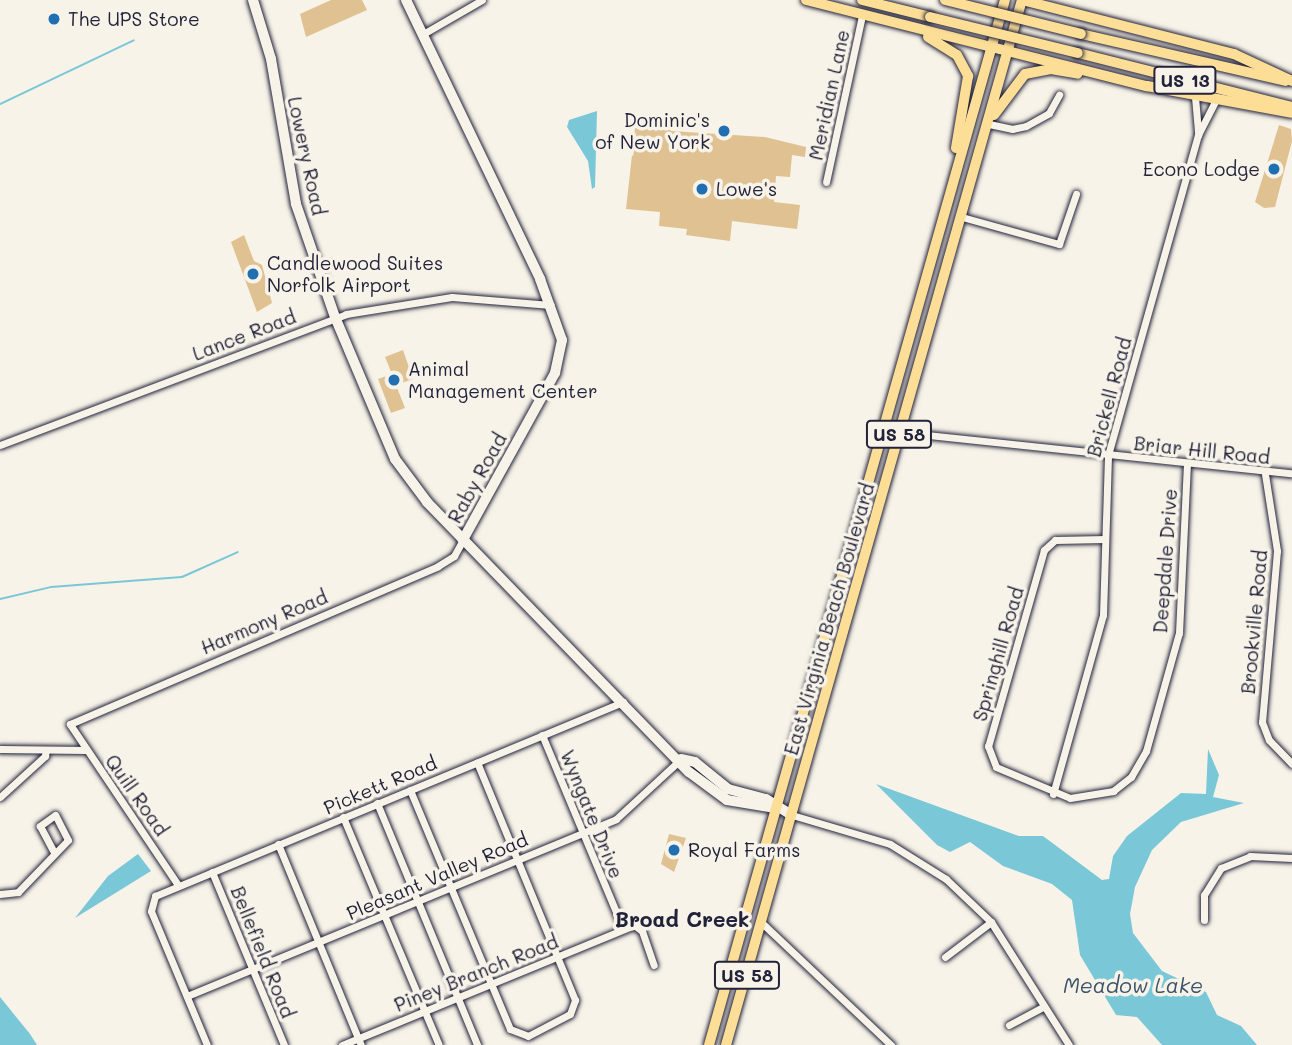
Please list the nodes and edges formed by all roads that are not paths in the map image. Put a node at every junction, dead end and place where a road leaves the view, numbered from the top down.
1 (253, 0) edge
2 (406, 0) edge
3 (482, 0) edge
4 (806, 0) edge
5 (862, 0) edge
6 (945, 0) edge
7 (1005, 0) edge
8 (1022, 0) edge
9 (1060, 0) edge
10 (862, 15) junction
11 (1088, 16) junction
12 (917, 31) junction
13 (423, 34) junction
14 (992, 49) junction
15 (1008, 53) junction
16 (1292, 82) edge
17 (1147, 86) junction
18 (1059, 95) dead end
19 (1195, 97) junction
20 (1215, 101) junction
21 (1292, 107) edge
22 (1292, 113) edge
23 (989, 124) junction
24 (1198, 135) junction
25 (825, 182) dead end
26 (953, 184) junction
27 (1076, 194) dead end
28 (962, 217) junction
29 (552, 305) junction
30 (335, 317) junction
31 (899, 432) junction
32 (0, 445) edge
33 (1108, 455) junction
34 (1186, 465) junction
35 (1292, 473) edge
36 (1265, 474) junction
37 (1105, 539) junction
38 (463, 540) junction
39 (623, 702) junction
40 (69, 724) joint
41 (542, 735) junction
42 (0, 749) edge
43 (46, 750) junction
44 (86, 750) junction
45 (681, 759) junction
46 (477, 762) junction
47 (1292, 764) edge
48 (410, 790) junction
49 (1053, 794) junction
50 (0, 797) edge
51 (377, 803) junction
52 (775, 808) junction
53 (792, 815) junction
54 (343, 817) junction
55 (583, 832) junction
56 (278, 844) junction
57 (54, 852) junction
58 (1292, 858) edge
59 (517, 859) junction
60 (212, 872) junction
61 (178, 885) junction
62 (451, 887) junction
63 (0, 894) edge
64 (418, 901) junction
65 (385, 915) junction
66 (1205, 920) dead end
67 (991, 922) junction
68 (762, 923) junction
69 (622, 929) junction
70 (319, 942) junction
71 (557, 957) junction
72 (945, 957) dead end
73 (654, 965) dead end
74 (253, 969) junction
75 (490, 983) junction
76 (187, 996) junction
77 (458, 997) junction
78 (1043, 1007) junction
79 (425, 1011) junction
80 (1009, 1025) dead end
81 (360, 1042) edge
82 (206, 1045) edge
83 (284, 1045) edge
84 (342, 1045) edge
85 (439, 1045) edge
86 (477, 1045) edge
87 (709, 1045) edge
88 (726, 1045) edge
89 (891, 1045) edge
90 (1069, 1045) edge

1 - 30 street, Lowery Road
2 - 13 street, Raby Road
3 - 13 street
4 - 10 main road
5 - 21 main road, US 13, bridge
6 - 16 main road, US 13, bridge
7 - 14 main road, East Virginia Beach Boulevard / US 58
8 - 11 main road
8 - 15 main road, East Virginia Beach Boulevard / US 58
9 - 11 main road
10 - 12 main road
10 - 25 street, Meridian Lane
11 - 16 main road
12 - 14 main road
12 - 26 main road
13 - 29 street, Raby Road
14 - 15 main road
14 - 26 main road, East Virginia Beach Boulevard / US 58
15 - 17 main road
15 - 23 main road, East Virginia Beach Boulevard / US 58
17 - 19 main road
17 - 23 main road
18 - 23 street
19 - 20 main road
19 - 24 street, Brickell Road
20 - 22 main road
20 - 24 street, Brickell Road
23 - 28 main road, East Virginia Beach Boulevard / US 58
24 - 33 street, Brickell Road
26 - 52 main road, East Virginia Beach Boulevard / US 58
27 - 28 street
28 - 31 main road, East Virginia Beach Boulevard / US 58
29 - 30 street, Lance Road
29 - 38 street, Raby Road
30 - 32 street, Lance Road
30 - 38 street, Lowery Road
31 - 33 street, Briar Hill Road
31 - 53 main road, East Virginia Beach Boulevard / US 58
33 - 34 street, Briar Hill Road
33 - 37 street, Brickell Road
34 - 36 street, Briar Hill Road
34 - 49 street, Deepdale Drive
35 - 36 street, Briar Hill Road
36 - 47 street, Brookville Road
37 - 49 street, Brickell Road
37 - 49 street, Springhill Road
38 - 39 street, Raby Road
38 - 40 street, Harmony Road
39 - 41 street, Pickett Road
39 - 45 street, Raby Road
40 - 44 street, Quill Road
41 - 46 street, Pickett Road
41 - 55 street, Wyngate Drive
42 - 43 street
43 - 44 street
43 - 50 street
44 - 61 street, Quill Road
45 - 52 street, Raby Road
45 - 55 street, Pleasant Valley Road
46 - 48 street, Pickett Road
46 - 59 street
48 - 51 street, Pickett Road
48 - 62 street
51 - 54 street, Pickett Road
51 - 64 street
52 - 53 street, Raby Road
52 - 87 main road, East Virginia Beach Boulevard / US 58
53 - 67 street
53 - 68 main road, East Virginia Beach Boulevard / US 58
54 - 56 street, Pickett Road
54 - 65 street
55 - 59 street, Pleasant Valley Road
55 - 69 street, Wyngate Drive
56 - 60 street, Pickett Road
56 - 70 street
57 - 57 street
57 - 63 street
58 - 66 street
59 - 62 street, Pleasant Valley Road
59 - 71 street
60 - 61 street, Pickett Road
60 - 74 street, Bellefield Road
61 - 76 street, Pickett Road
62 - 64 street, Pleasant Valley Road
62 - 75 street
64 - 65 street, Pleasant Valley Road
64 - 77 street
65 - 70 street, Pleasant Valley Road
65 - 79 street
67 - 72 street
67 - 78 street
68 - 88 main road, East Virginia Beach Boulevard / US 58
68 - 89 street
69 - 71 street, Piney Branch Road
69 - 73 street
70 - 74 street, Pleasant Valley Road
70 - 81 street
71 - 75 street, Piney Branch Road
71 - 75 street
74 - 76 street, Pleasant Valley Road
74 - 83 street, Bellefield Road
75 - 77 street, Piney Branch Road
76 - 82 street
77 - 79 street, Piney Branch Road
77 - 86 street
78 - 80 street
78 - 90 street
79 - 81 street, Piney Branch Road
79 - 85 street
81 - 84 street, Piney Branch Road

